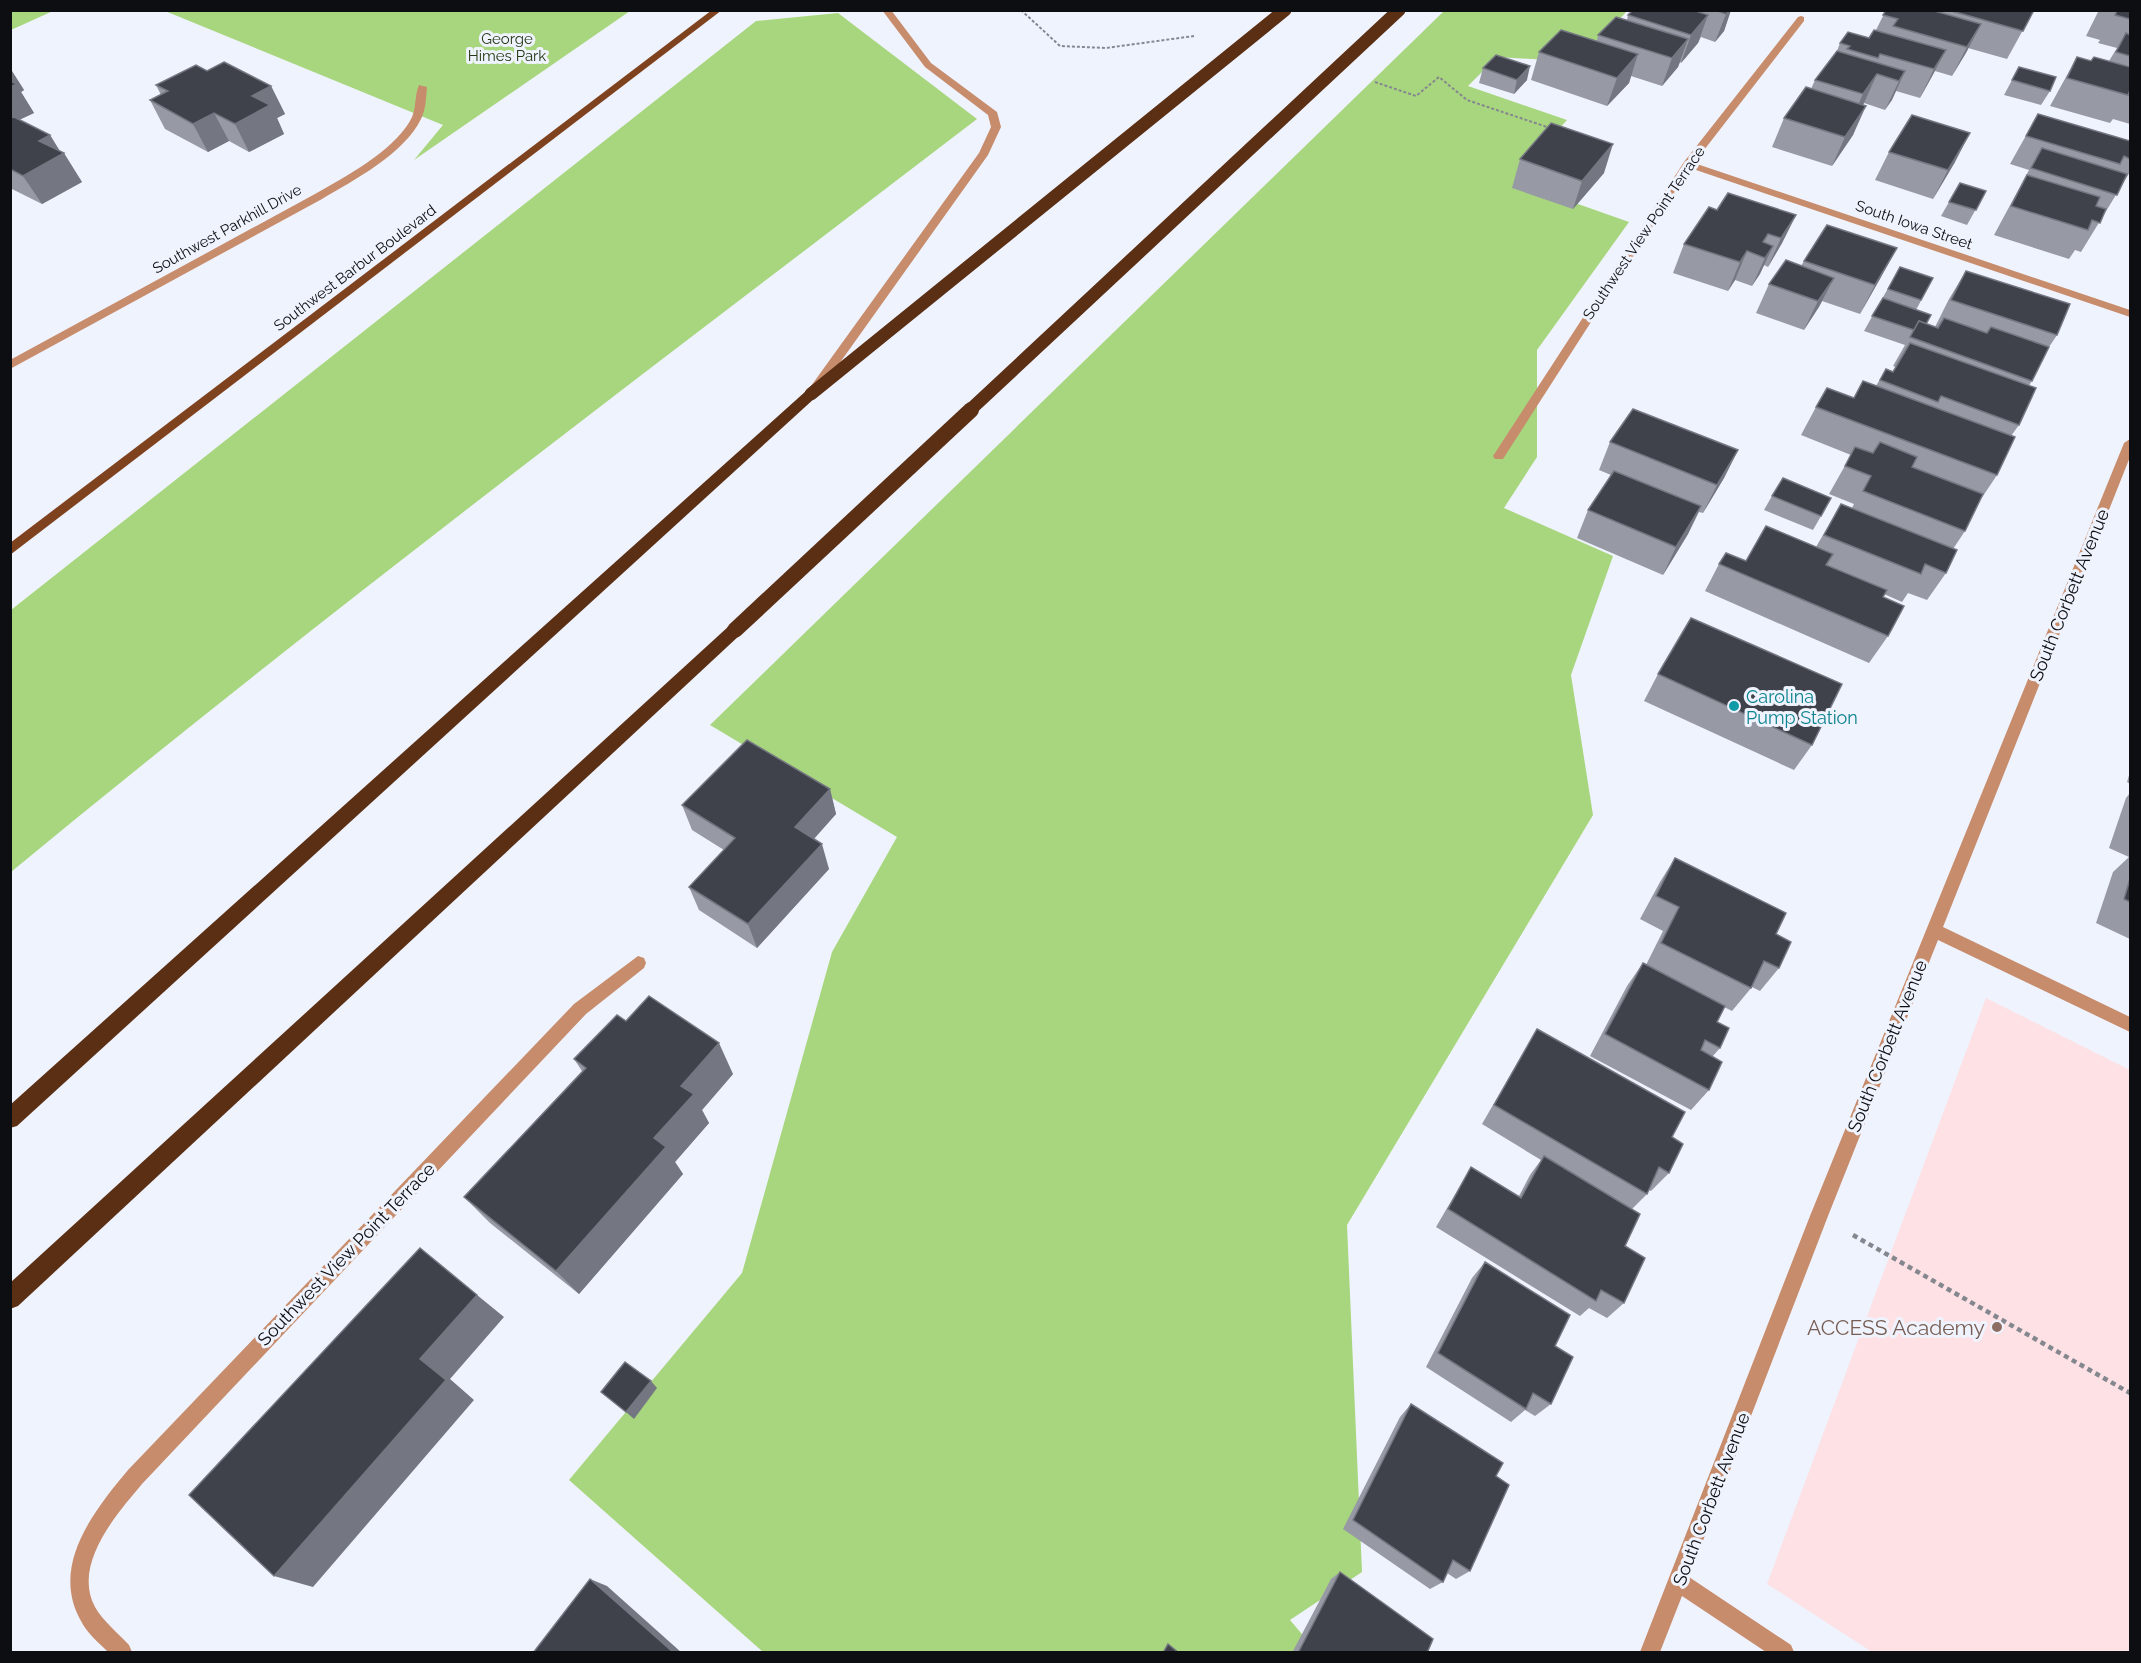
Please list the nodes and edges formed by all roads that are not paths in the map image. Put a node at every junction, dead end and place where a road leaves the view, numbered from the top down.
1 (718, 10) edge
2 (886, 10) edge
3 (1286, 10) edge
4 (1399, 10) edge
5 (1801, 19) dead end
6 (422, 87) dead end
7 (1688, 164) junction
8 (2130, 314) edge
9 (10, 365) edge
10 (811, 394) junction
11 (2130, 443) edge
12 (1499, 456) dead end
13 (10, 550) edge
14 (1934, 930) junction
15 (638, 963) dead end
16 (2130, 1025) edge
17 (10, 1119) edge
18 (10, 1298) edge
19 (1679, 1582) junction
20 (122, 1653) edge
21 (1650, 1653) edge
22 (1784, 1653) edge

1 - 13 main road, Southwest Barbur Boulevard
2 - 10 street
3 - 10 highway, bridge
4 - 18 highway, bridge
5 - 7 street, Southwest View Point Terrace
6 - 9 street, Southwest Parkhill Drive
7 - 8 street, South Iowa Street
7 - 12 street, Southwest View Point Terrace
10 - 17 highway
11 - 14 street, South Corbett Avenue
14 - 16 street
14 - 19 street, South Corbett Avenue
15 - 20 street, Southwest View Point Terrace
19 - 21 street, South Corbett Avenue
19 - 22 street

